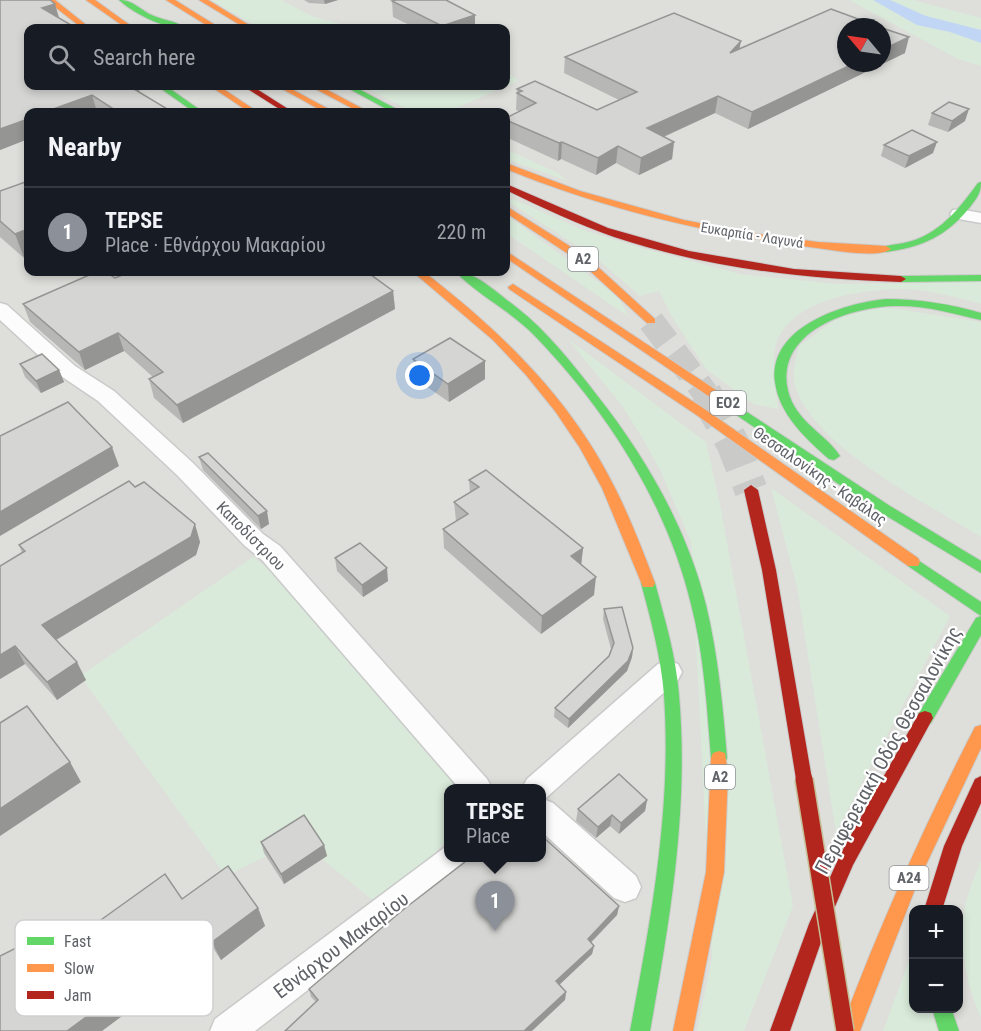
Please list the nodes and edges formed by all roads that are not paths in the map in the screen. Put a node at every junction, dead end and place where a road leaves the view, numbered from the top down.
1 (50, 0) edge
2 (90, 0) edge
3 (123, 0) edge
4 (170, 0) edge
5 (203, 0) edge
6 (155, 23) edge
7 (81, 24) edge
8 (124, 24) edge
9 (174, 24) edge
10 (209, 24) edge
11 (243, 24) edge
12 (167, 90) edge
13 (220, 90) edge
14 (253, 90) edge
15 (289, 90) edge
16 (322, 90) edge
17 (356, 90) edge
18 (193, 108) edge
19 (248, 108) edge
20 (283, 108) edge
21 (322, 108) edge
22 (357, 108) edge
23 (390, 108) edge
24 (510, 168) edge
25 (981, 184) edge
26 (510, 189) edge
27 (510, 212) edge
28 (959, 214) junction
29 (981, 218) edge
30 (510, 257) edge
31 (422, 276) edge
32 (466, 276) edge
33 (499, 278) dead end
34 (981, 278) edge
35 (0, 309) edge
36 (981, 317) edge
37 (651, 321) tunnel mouth
38 (872, 483) dead end
39 (752, 490) tunnel mouth
40 (902, 502) dead end
41 (953, 549) junction
42 (981, 568) edge
43 (981, 610) edge
44 (981, 622) edge
45 (668, 672) junction
46 (981, 732) edge
47 (473, 784) edge
48 (543, 784) edge
49 (981, 784) edge
50 (546, 817) edge
51 (449, 862) edge
52 (625, 887) dead end
53 (934, 905) edge
54 (943, 1013) edge
55 (227, 1031) edge
56 (640, 1031) edge
57 (683, 1031) edge
58 (780, 1031) edge
59 (848, 1031) edge
60 (949, 1031) edge

1 - 7 main road
2 - 8 main road
3 - 6 main road
4 - 10 main road
5 - 11 main road
6 - 9 main road
12 - 18 main road
13 - 19 main road
14 - 20 main road
15 - 21 main road
16 - 22 main road
17 - 23 main road
24 - 28 main road, Ευκαρπία - Λαγυνά
25 - 28 main road, Ευκαρπία - Λαγυνά
26 - 34 main road
27 - 37 main road, Α2
28 - 29 street
30 - 41 main road, Θεσσαλονίκης - Καβάλας / ΕΟ2
31 - 45 main road
32 - 57 main road, Α2
33 - 43 main road, Θεσσαλονίκης - Καβάλας / ΕΟ2
35 - 47 street, Καποδίστριου
36 - 38 main road
39 - 59 main road, bridge
40 - 41 main road
41 - 42 main road, Θεσσαλονίκης - Καβάλας / ΕΟ2
44 - 58 main road, Περιφερειακή Οδός Θεσσαλονίκης
45 - 48 street
45 - 56 main road
46 - 59 main road, Α24
49 - 53 main road
50 - 52 street
51 - 55 street, Εθνάρχου Μακαρίου
54 - 60 main road

